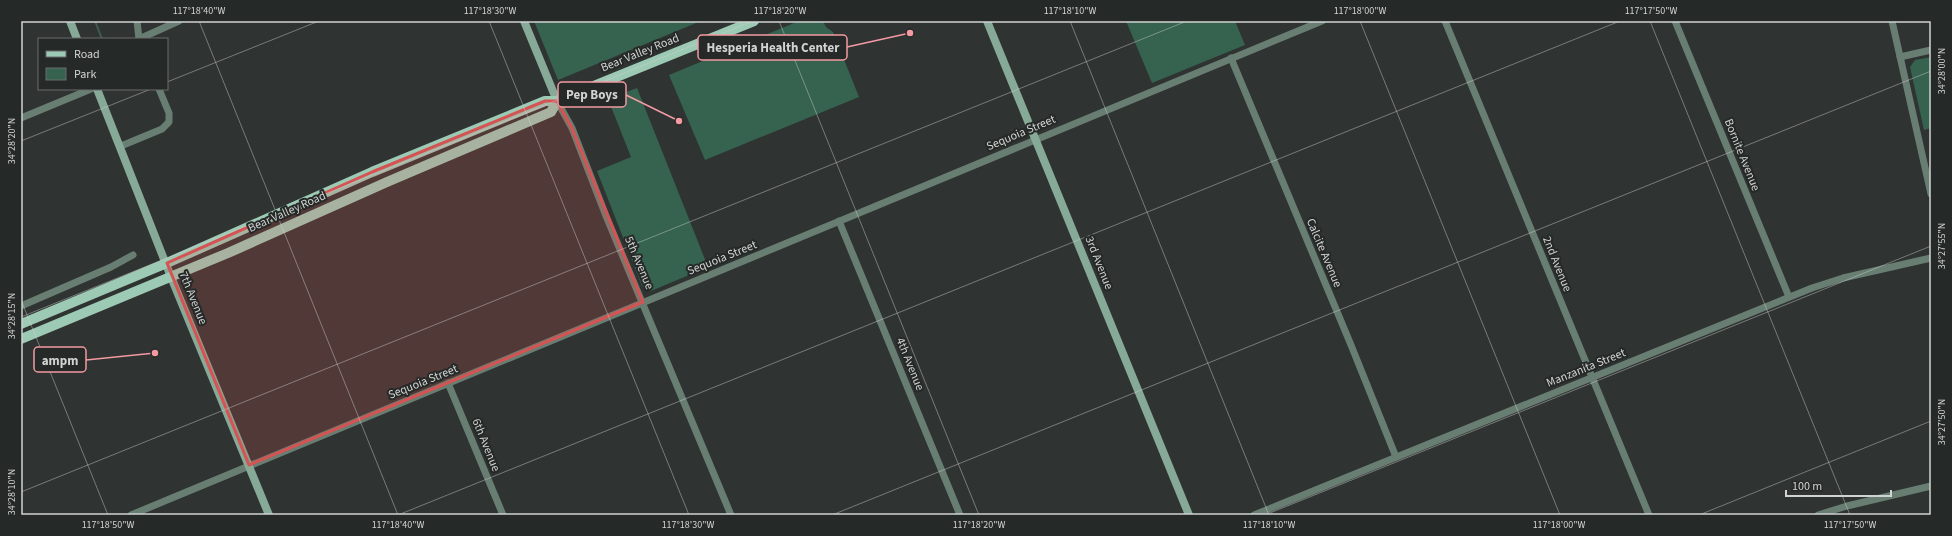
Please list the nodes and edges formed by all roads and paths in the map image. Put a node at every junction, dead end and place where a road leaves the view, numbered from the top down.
1 (70, 21) edge
2 (137, 21) edge
3 (179, 21) edge
4 (524, 21) edge
5 (754, 21) edge
6 (987, 21) edge
7 (1322, 21) edge
8 (1445, 21) edge
9 (1675, 21) edge
10 (1892, 21) edge
11 (77, 38) edge
12 (139, 38) edge
13 (141, 38) edge
14 (1931, 50) edge
15 (1900, 57) junction
16 (1231, 58) junction
17 (89, 90) edge
18 (97, 90) edge
19 (160, 90) edge
20 (557, 101) junction
21 (21, 118) edge
22 (1036, 139) junction
23 (120, 146) junction
24 (372, 172) junction
25 (1931, 194) edge
26 (302, 220) junction
27 (839, 221) junction
28 (133, 255) dead end
29 (1931, 258) edge
30 (167, 263) junction
31 (171, 277) junction
32 (1789, 297) junction
33 (643, 302) junction
34 (21, 306) edge
35 (21, 324) edge
36 (21, 339) edge
37 (1592, 378) junction
38 (448, 383) junction
39 (1396, 457) junction
40 (249, 465) junction
41 (1931, 486) edge
42 (131, 515) edge
43 (269, 515) edge
44 (503, 515) edge
45 (731, 515) edge
46 (960, 515) edge
47 (1189, 515) edge
48 (1254, 515) edge
49 (1649, 515) edge
50 (1818, 515) edge

1 - 11 street
2 - 12 street
3 - 13 street
4 - 20 street, 5th Avenue
5 - 20 main road, Bear Valley Road
6 - 22 street, 3rd Avenue
7 - 16 street, Sequoia Street
8 - 37 street, 2nd Avenue
9 - 32 street, Bornite Avenue
10 - 15 street
14 - 15 street
15 - 25 street
16 - 22 street, Sequoia Street
16 - 39 street, Calcite Avenue
17 - 21 street
18 - 23 street, 7th Avenue
19 - 23 street
20 - 24 main road, Bear Valley Road
20 - 26 main road, Bear Valley Road
20 - 33 street, 5th Avenue
22 - 27 street, Sequoia Street
22 - 47 street, 3rd Avenue
23 - 30 street, 7th Avenue
24 - 26 main road
24 - 30 main road, Bear Valley Road
26 - 31 main road, Bear Valley Road
27 - 33 street, Sequoia Street
27 - 46 street, 4th Avenue
28 - 34 street
29 - 32 street, Manzanita Street
30 - 31 street, 7th Avenue
30 - 35 main road, Bear Valley Road
31 - 36 main road, Bear Valley Road
31 - 40 street, 7th Avenue
32 - 37 street, Manzanita Street
33 - 38 street, Sequoia Street
33 - 45 street, 5th Avenue
37 - 39 street, Manzanita Street
37 - 49 street, 2nd Avenue
38 - 40 street, Sequoia Street
38 - 44 street, 6th Avenue
39 - 48 street, Manzanita Street
40 - 42 street, Sequoia Street
40 - 43 street, 7th Avenue
41 - 50 street

